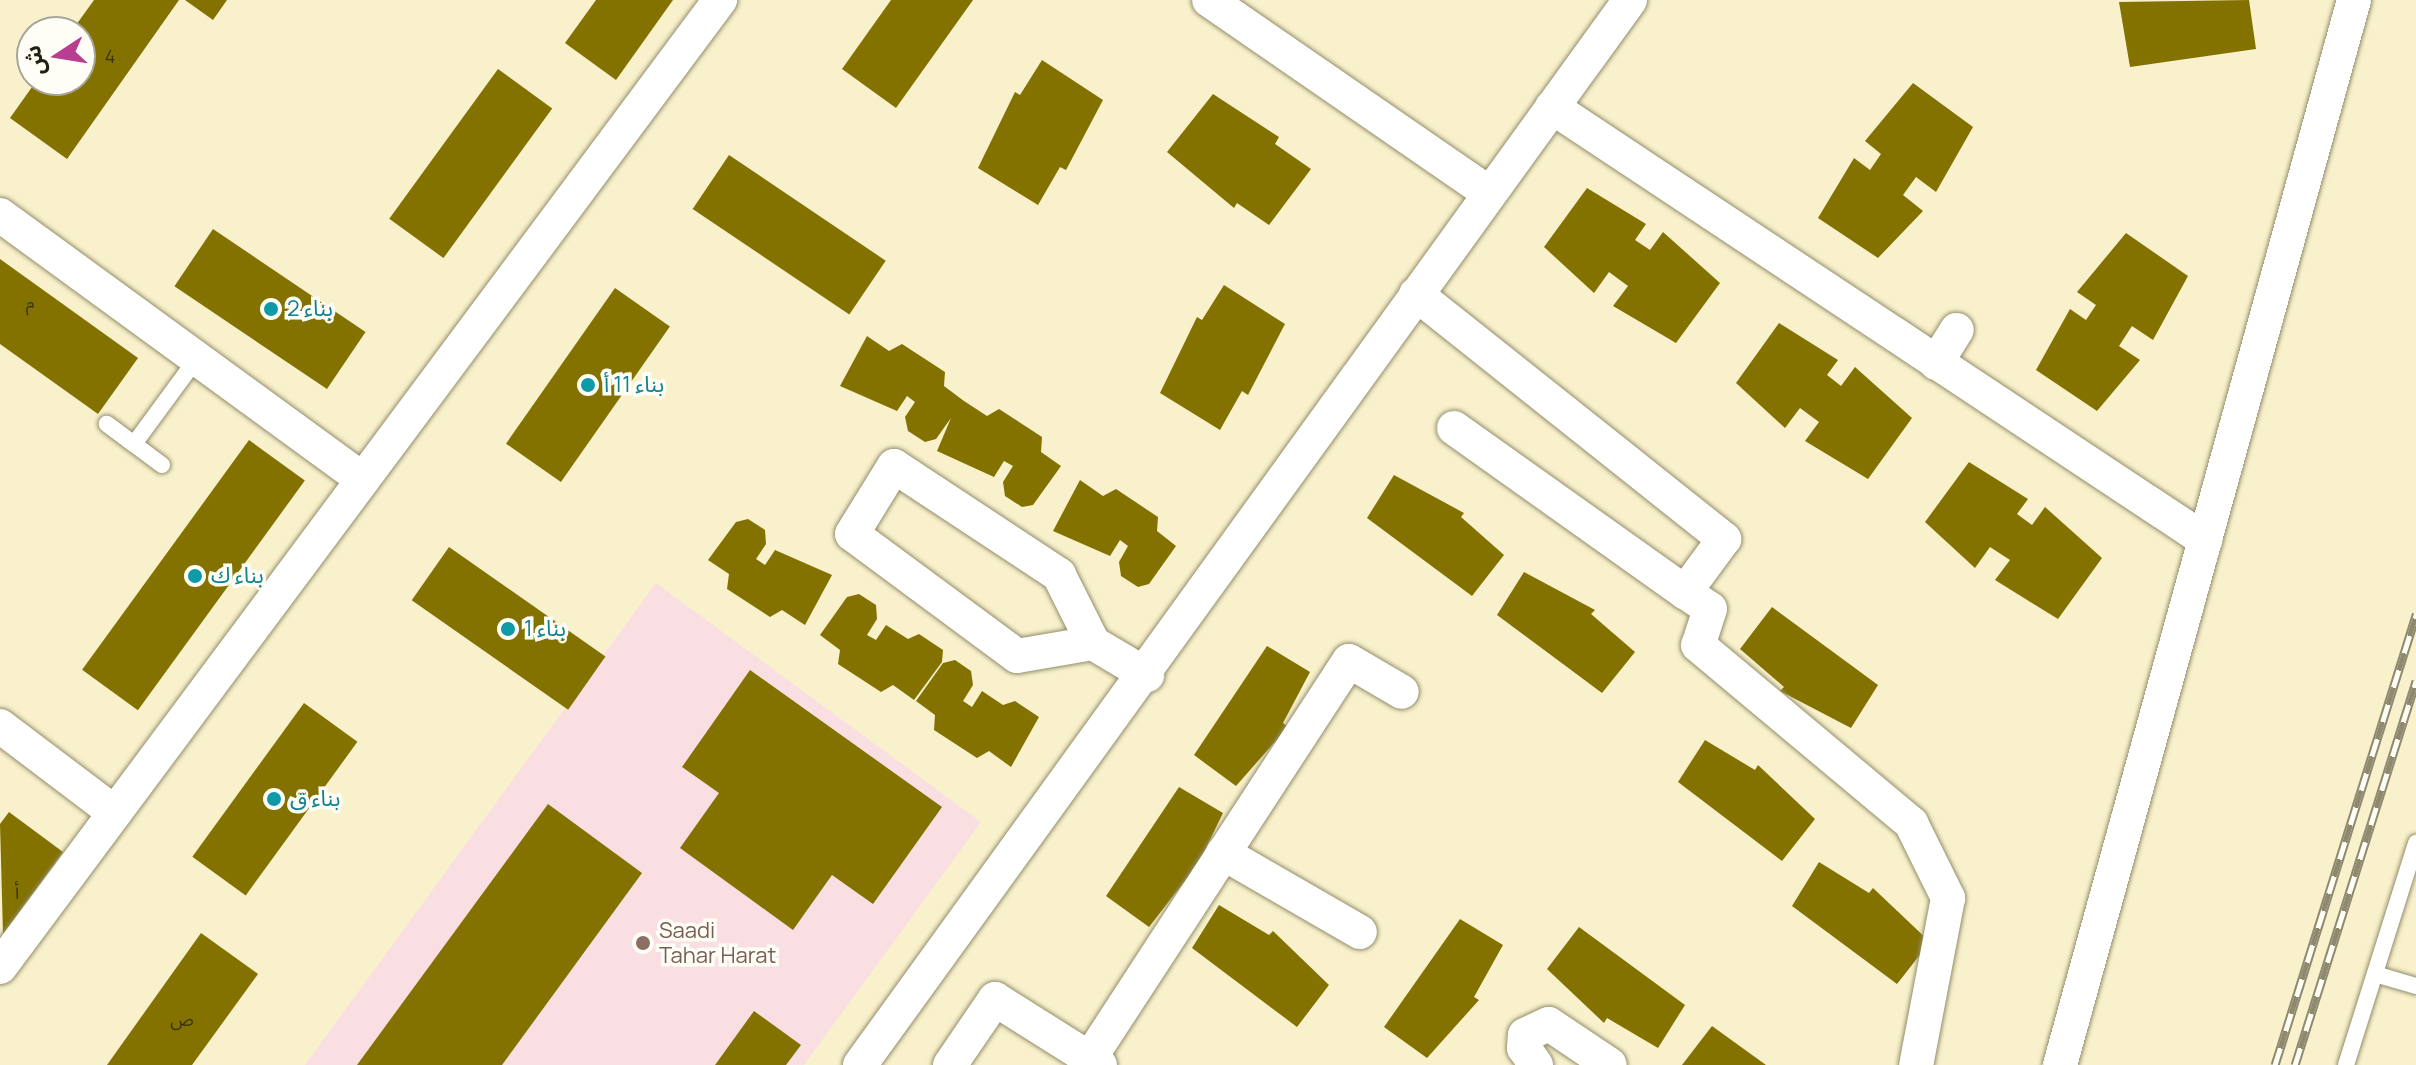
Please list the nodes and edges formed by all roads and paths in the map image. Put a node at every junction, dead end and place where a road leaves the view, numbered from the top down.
1 (720, 0) edge
2 (1630, 0) edge
3 (2354, 0) edge
4 (1212, 1) edge
5 (1552, 107) junction
6 (1487, 192) junction
7 (0, 215) edge
8 (1416, 294) junction
9 (1957, 330) dead end
10 (195, 361) junction
11 (1936, 363) junction
12 (1454, 428) dead end
13 (162, 465) dead end
14 (363, 480) junction
15 (2205, 540) junction
16 (1685, 592) junction
17 (1093, 643) junction
18 (1147, 675) junction
19 (1402, 692) dead end
20 (0, 726) edge
21 (115, 813) junction
22 (2416, 843) edge
23 (1223, 853) junction
24 (1360, 932) dead end
25 (0, 967) edge
26 (2375, 974) junction
27 (2416, 986) edge
28 (1095, 1062) edge
29 (860, 1065) edge
30 (950, 1065) edge
31 (1536, 1065) edge
32 (1610, 1065) edge
33 (1916, 1065) edge
34 (2060, 1065) edge
35 (2346, 1065) edge

1 - 14 street
2 - 5 street
3 - 15 street
4 - 6 street
5 - 6 street
5 - 11 street
6 - 8 street
7 - 10 street
8 - 16 street
8 - 18 street
9 - 11 street
10 - 13 lane
10 - 14 street
11 - 15 street
12 - 16 street
14 - 21 street
15 - 34 street
16 - 33 street
17 - 17 street
17 - 18 street
18 - 29 street
19 - 23 street
20 - 21 street
21 - 25 street
22 - 26 lane
23 - 24 street
23 - 28 street
26 - 27 lane
26 - 35 lane
28 - 30 street
31 - 32 street

